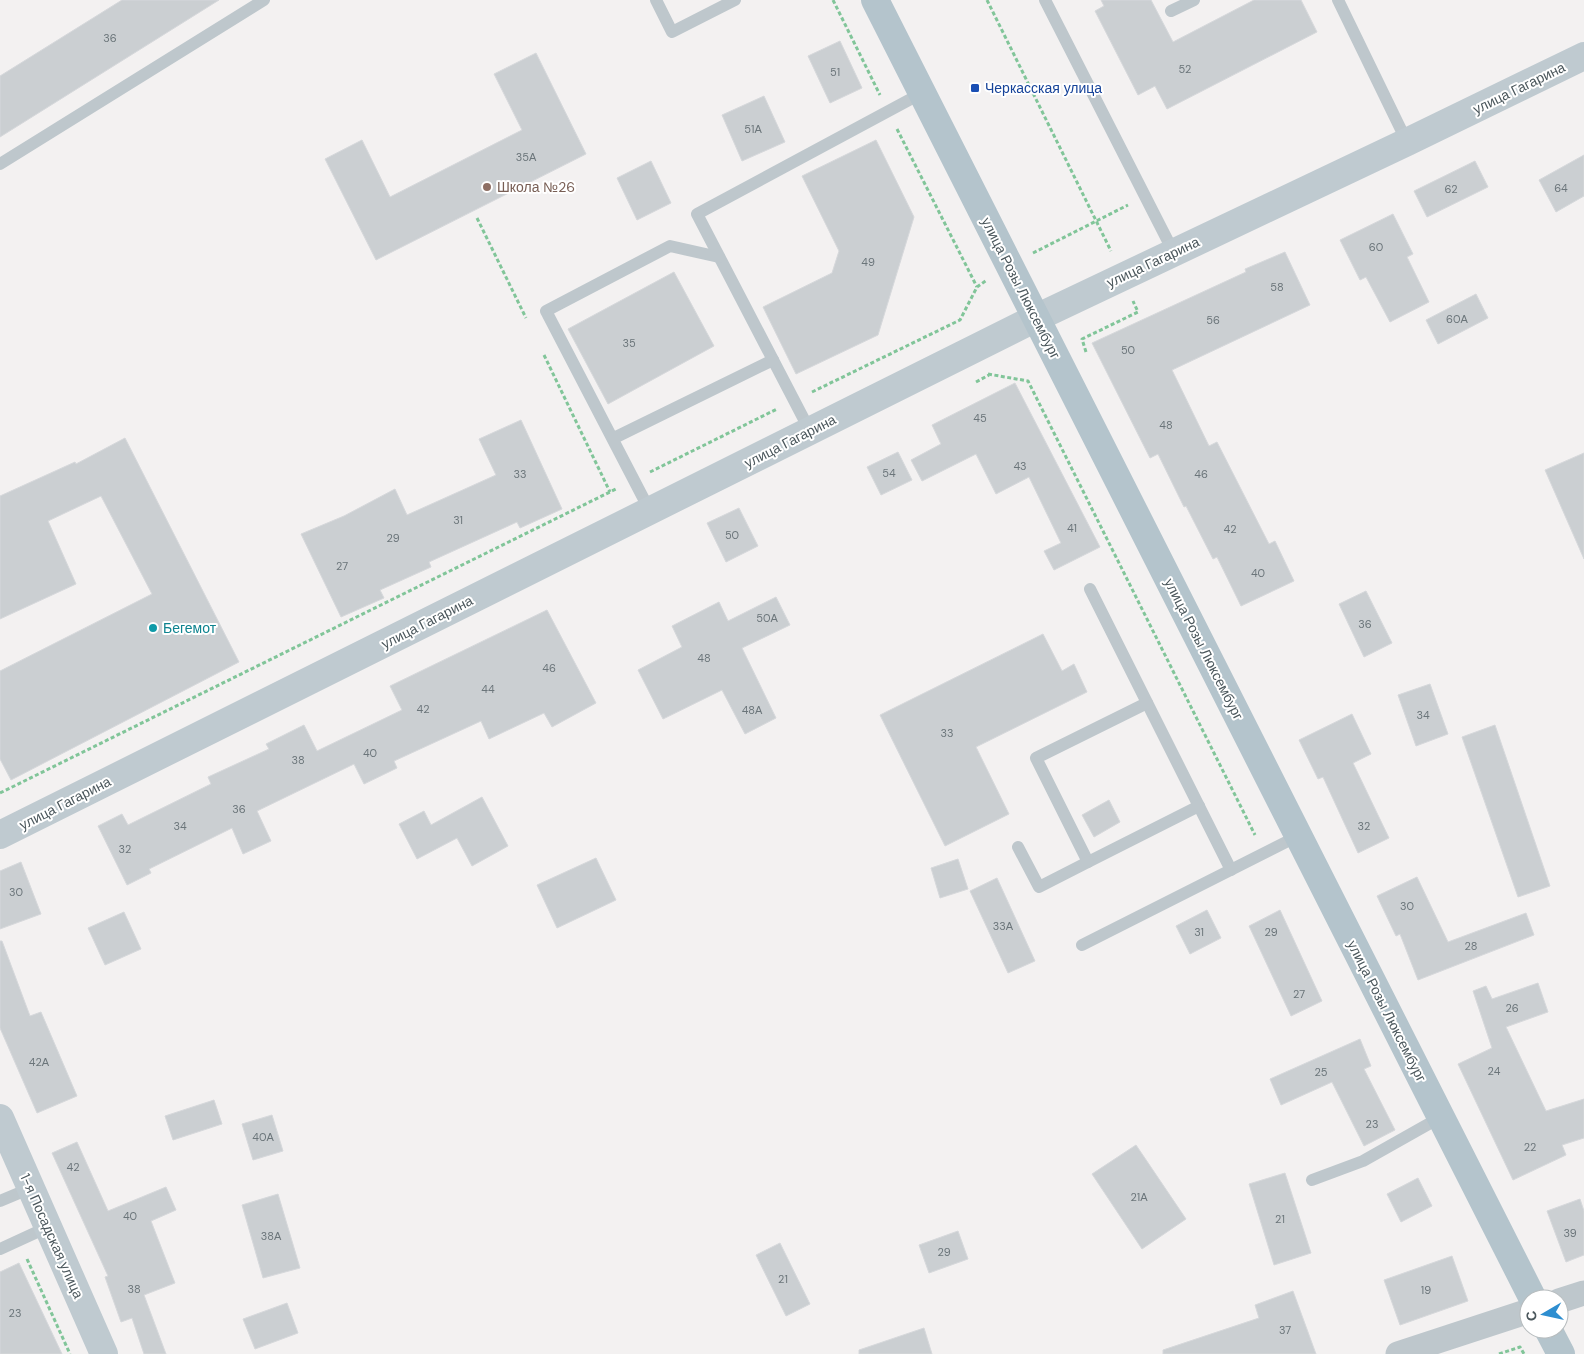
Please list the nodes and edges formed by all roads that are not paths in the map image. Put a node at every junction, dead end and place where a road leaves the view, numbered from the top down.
1 (264, 0) edge
2 (656, 0) edge
3 (736, 0) edge
4 (875, 0) edge
5 (1045, 0) edge
6 (1194, 0) edge
7 (1338, 0) edge
8 (1172, 11) dead end
9 (1584, 56) edge
10 (922, 93) junction
11 (1407, 142) junction
12 (0, 164) edge
13 (1174, 253) junction
14 (719, 257) junction
15 (1036, 318) junction
16 (773, 360) junction
17 (810, 430) junction
18 (614, 438) junction
19 (650, 511) junction
20 (1090, 589) dead end
21 (1147, 703) junction
22 (1199, 806) junction
23 (0, 835) edge
24 (1298, 836) junction
25 (1018, 847) dead end
26 (1088, 862) junction
27 (1231, 870) junction
28 (1082, 945) dead end
29 (1441, 1117) junction
30 (0, 1118) edge
31 (1312, 1180) dead end
32 (31, 1188) junction
33 (0, 1201) edge
34 (48, 1227) junction
35 (0, 1249) edge
36 (1528, 1289) edge
37 (1584, 1293) edge
38 (1569, 1298) edge
39 (1519, 1314) edge
40 (1553, 1339) edge
41 (104, 1354) edge
42 (1398, 1354) edge
43 (1561, 1354) edge

1 - 12 lane
2 - 3 lane
4 - 10 main road, улица Розы Люксембург
5 - 13 lane
6 - 8 lane
7 - 11 lane
9 - 11 street, улица Гагарина
10 - 14 lane
10 - 15 main road, улица Розы Люксембург
11 - 13 street, улица Гагарина
13 - 15 street, улица Гагарина
14 - 16 lane
14 - 18 lane
15 - 17 street, улица Гагарина
15 - 24 main road, улица Розы Люксембург
16 - 17 lane
16 - 18 lane
17 - 19 street, улица Гагарина
18 - 19 lane
19 - 23 street, улица Гагарина
20 - 21 lane
21 - 22 lane
21 - 26 lane
22 - 26 lane
22 - 27 lane
24 - 27 lane
24 - 29 main road, улица Розы Люксембург
25 - 26 lane
27 - 28 lane
29 - 31 lane
29 - 36 main road, улица Розы Люксембург
30 - 32 street, 1-я Посадская улица
32 - 33 lane
32 - 34 street, 1-я Посадская улица
34 - 35 lane
34 - 41 street, 1-я Посадская улица
37 - 38 street
39 - 42 street
40 - 43 main road

